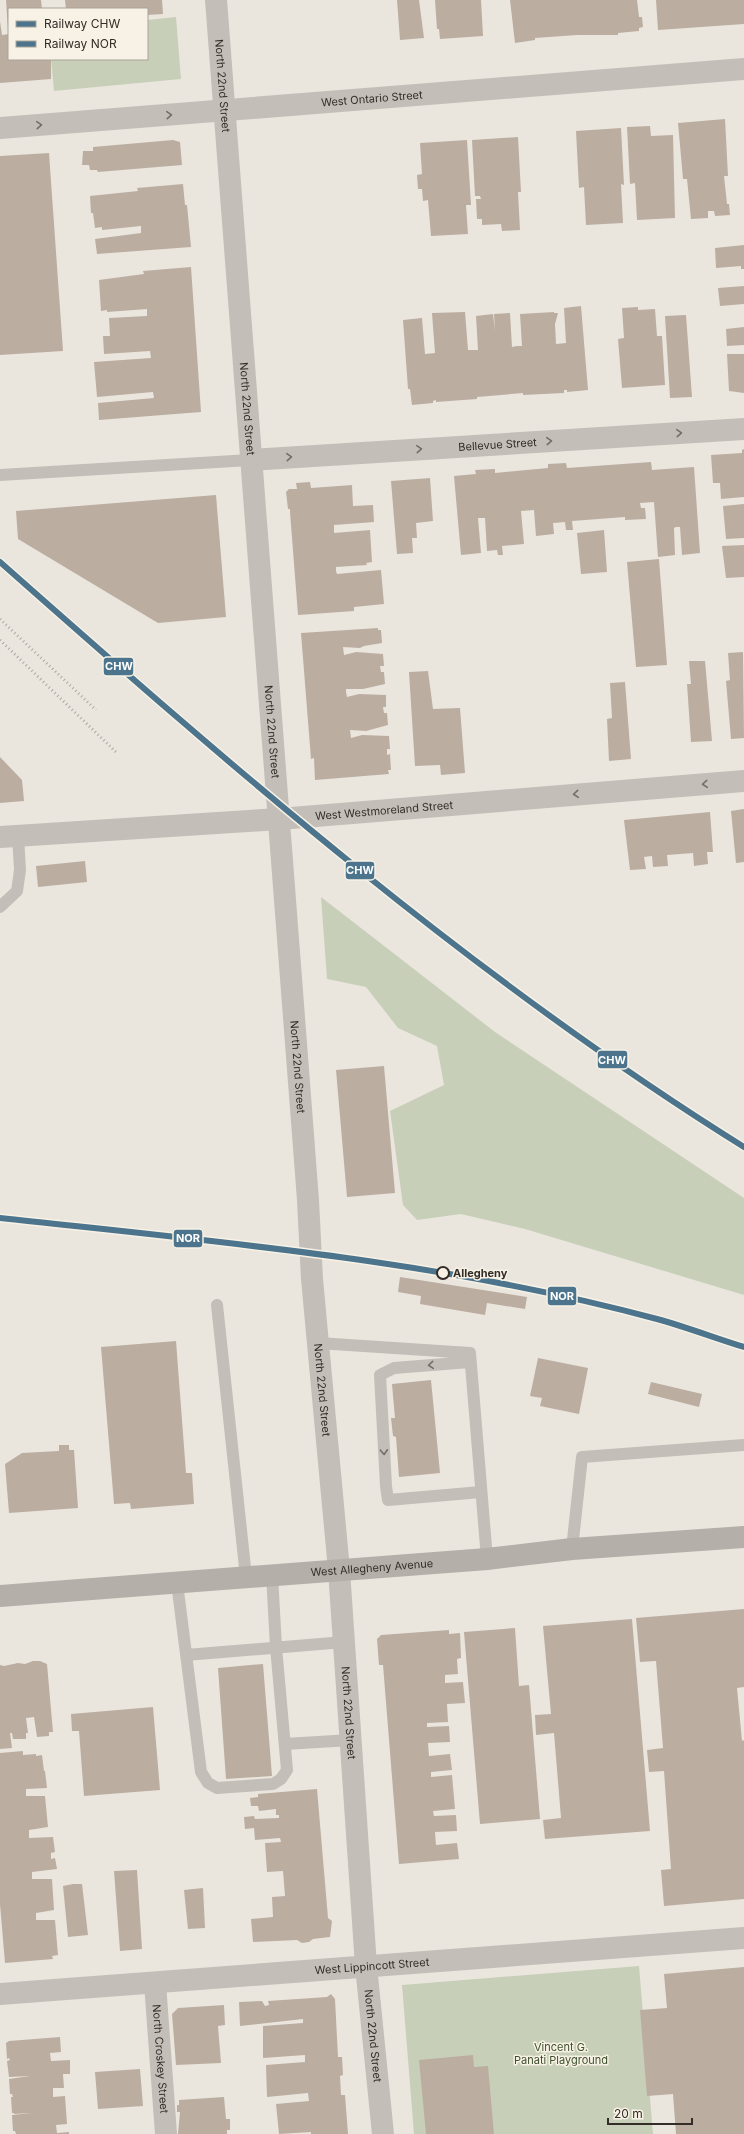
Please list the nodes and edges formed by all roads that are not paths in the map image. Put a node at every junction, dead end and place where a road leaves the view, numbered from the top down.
1 (216, 0) edge
2 (744, 69) edge
3 (223, 111) junction
4 (0, 128) edge
5 (744, 429) edge
6 (250, 460) junction
7 (0, 475) edge
8 (744, 781) edge
9 (279, 819) junction
10 (9, 837) edge
11 (0, 907) edge
12 (217, 1305) dead end
13 (318, 1343) junction
14 (470, 1362) junction
15 (744, 1445) edge
16 (481, 1492) junction
17 (744, 1537) edge
18 (572, 1550) junction
19 (487, 1559) junction
20 (339, 1570) junction
21 (272, 1575) junction
22 (246, 1577) junction
23 (177, 1583) junction
24 (0, 1596) edge
25 (344, 1642) junction
26 (276, 1647) junction
27 (186, 1655) junction
28 (351, 1740) junction
29 (285, 1744) junction
30 (744, 1938) edge
31 (366, 1966) junction
32 (155, 1983) junction
33 (0, 1994) edge
34 (166, 2134) edge
35 (383, 2134) edge

1 - 3 street, North 22nd Street
2 - 3 street, West Ontario Street
4 -> 3 street, West Ontario Street
3 - 6 street, North 22nd Street
6 -> 5 street, Bellevue Street
6 - 7 lane
6 - 9 street, North 22nd Street
8 -> 9 street, West Westmoreland Street
9 - 10 street, West Westmoreland Street
9 - 13 street, North 22nd Street
10 - 11 lane
12 - 22 lane
13 - 14 lane
13 - 20 street, North 22nd Street
14 - 16 lane
14 -> 16 lane
15 - 18 lane
16 - 19 lane
17 - 18 main road, West Allegheny Avenue
18 - 19 main road, West Allegheny Avenue
19 - 20 main road, West Allegheny Avenue
20 - 21 main road, West Allegheny Avenue
20 - 25 street, North 22nd Street
21 - 22 main road, West Allegheny Avenue
21 - 26 lane
22 - 23 main road, West Allegheny Avenue
23 - 24 main road, West Allegheny Avenue
23 - 27 lane
25 - 26 lane
25 - 28 street, North 22nd Street
26 - 27 lane
26 - 29 lane
27 - 29 lane
28 - 29 lane
28 - 31 street, North 22nd Street
30 - 31 street, West Lippincott Street
31 - 32 street, West Lippincott Street
31 - 35 street, North 22nd Street
32 - 33 street, West Lippincott Street
32 - 34 street, North Croskey Street

